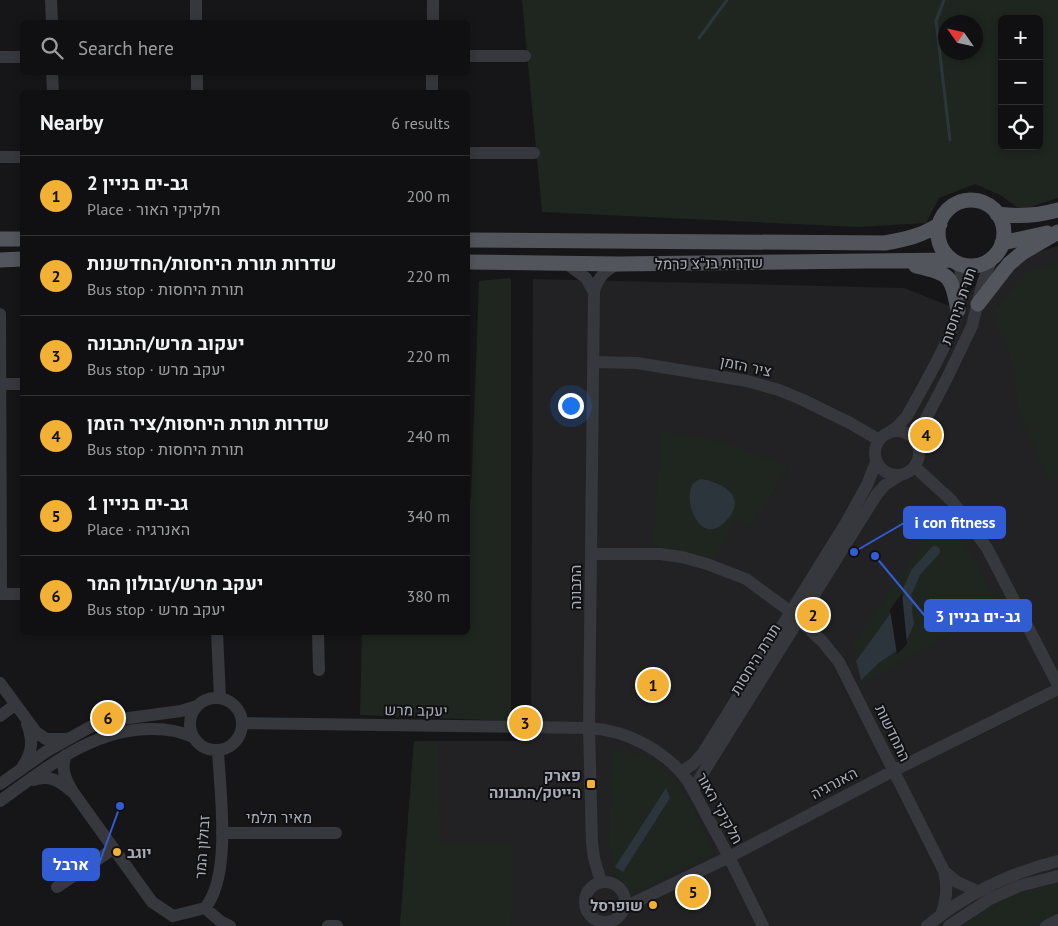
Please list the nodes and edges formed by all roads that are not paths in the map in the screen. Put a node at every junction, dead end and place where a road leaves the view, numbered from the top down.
1 (51, 0) edge
2 (196, 0) edge
3 (433, 0) edge
4 (52, 20) edge
5 (196, 20) edge
6 (433, 20) edge
7 (470, 56) edge
8 (525, 56) dead end
9 (0, 57) edge
10 (20, 57) edge
11 (52, 75) edge
12 (197, 75) edge
13 (432, 75) edge
14 (53, 90) edge
15 (197, 90) edge
16 (432, 90) edge
17 (470, 153) edge
18 (534, 153) dead end
19 (0, 157) edge
20 (20, 157) edge
21 (1058, 210) edge
22 (997, 214) junction
23 (940, 224) junction
24 (1058, 231) edge
25 (0, 239) edge
26 (20, 239) edge
27 (470, 240) edge
28 (1002, 243) junction
29 (992, 258) junction
30 (20, 259) edge
31 (0, 260) edge
32 (470, 262) edge
33 (892, 262) junction
34 (956, 262) junction
35 (567, 264) junction
36 (618, 264) junction
37 (594, 292) junction
38 (978, 304) junction
39 (958, 310) junction
40 (0, 314) edge
41 (594, 362) junction
42 (0, 384) edge
43 (20, 384) edge
44 (890, 432) junction
45 (879, 440) junction
46 (918, 445) junction
47 (876, 462) junction
48 (915, 467) junction
49 (899, 476) junction
50 (592, 554) junction
51 (0, 594) edge
52 (20, 594) edge
53 (795, 616) junction
54 (217, 635) edge
55 (318, 635) edge
56 (319, 670) dead end
57 (0, 683) edge
58 (1058, 687) edge
59 (220, 698) junction
60 (15, 705) junction
61 (197, 706) junction
62 (0, 716) edge
63 (25, 719) junction
64 (243, 723) junction
65 (589, 728) junction
66 (193, 737) junction
67 (66, 739) junction
68 (218, 751) junction
69 (66, 755) junction
70 (893, 770) junction
71 (18, 771) junction
72 (681, 772) junction
73 (28, 781) junction
74 (0, 784) edge
75 (693, 789) junction
76 (73, 792) junction
77 (0, 801) edge
78 (222, 833) junction
79 (336, 833) dead end
80 (112, 849) junction
81 (729, 857) junction
82 (1058, 861) edge
83 (944, 871) junction
84 (1058, 876) edge
85 (601, 882) junction
86 (57, 887) dead end
87 (978, 891) junction
88 (205, 908) junction
89 (941, 915) junction
90 (621, 917) edge
91 (1058, 920) edge
92 (171, 921) edge
93 (595, 923) edge
94 (230, 926) edge
95 (328, 926) edge
96 (337, 926) edge
97 (763, 926) edge
98 (927, 926) edge
99 (949, 926) edge
100 (1046, 926) edge

1 - 4 street
2 - 5 street
3 - 6 street
7 - 8 street
9 - 10 street
11 - 14 street
12 - 15 street
13 - 16 street
17 - 18 street
19 - 20 street
21 - 22 main road
22 - 23 main road
22 - 28 main road
23 - 27 main road, שדרות בנ"צ כרמל
23 - 34 main road
24 - 28 main road
24 - 38 main road
25 - 26 main road
28 - 29 main road
29 - 34 main road
29 - 38 street, תורת היחסות
30 - 31 main road
32 - 35 main road, שדרות בנ"צ כרמל
33 - 34 main road, שדרות בנ"צ כרמל
33 - 36 main road, שדרות בנ"צ כרמל
33 - 39 main road
34 - 39 street, תורת היחסות
35 - 36 main road, שדרות בנ"צ כרמל
35 - 37 street
36 - 37 street
37 - 41 street, התבונה
38 - 46 street, תורת היחסות
39 - 44 street, תורת היחסות
40 - 42 street
41 - 45 street, ציר הזמן
41 - 50 street, התבונה
42 - 43 street
42 - 51 street
44 - 45 street
44 - 46 street
45 - 47 street
46 - 48 street
47 - 49 street
47 - 53 street, תורת היחסות
48 - 49 street
48 - 58 street
49 - 53 street, תורת היחסות
50 - 53 street, התחדשות
50 - 65 street, התבונה
51 - 52 street
53 - 70 street, התחדשות
53 - 72 street, תורת היחסות
53 - 75 street, תורת היחסות
54 - 59 street
55 - 56 street
57 - 60 street
58 - 70 street, האנרגיה
59 - 61 street
59 - 64 street
60 - 62 street
60 - 63 street
61 - 66 street
61 - 67 street
63 - 67 street
63 - 71 street
64 - 65 street, יעקב מרש
64 - 68 street
65 - 72 street, חלקיקי האור
65 - 85 street, התבונה
66 - 68 street
66 - 69 street
67 - 71 street
68 - 78 street, זבולון המר
69 - 73 street
69 - 76 street
70 - 81 street, האנרגיה
70 - 83 street, התחדשות
71 - 74 street
72 - 75 street, חלקיקי האור
73 - 76 street
73 - 77 street
75 - 81 street, חלקיקי האור
76 - 80 street
78 - 79 street, מאיר תלמי
78 - 88 street, זבולון המר
80 - 86 street
80 - 92 street
81 - 90 street, האנרגיה
81 - 97 street, חלקיקי האור
82 - 87 street
83 - 87 street, התחדשות
83 - 89 street, התחדשות
84 - 99 street
85 - 90 street
85 - 93 street
87 - 89 street
88 - 92 street
88 - 94 street
89 - 98 street
90 - 93 street
91 - 100 street
95 - 96 street

